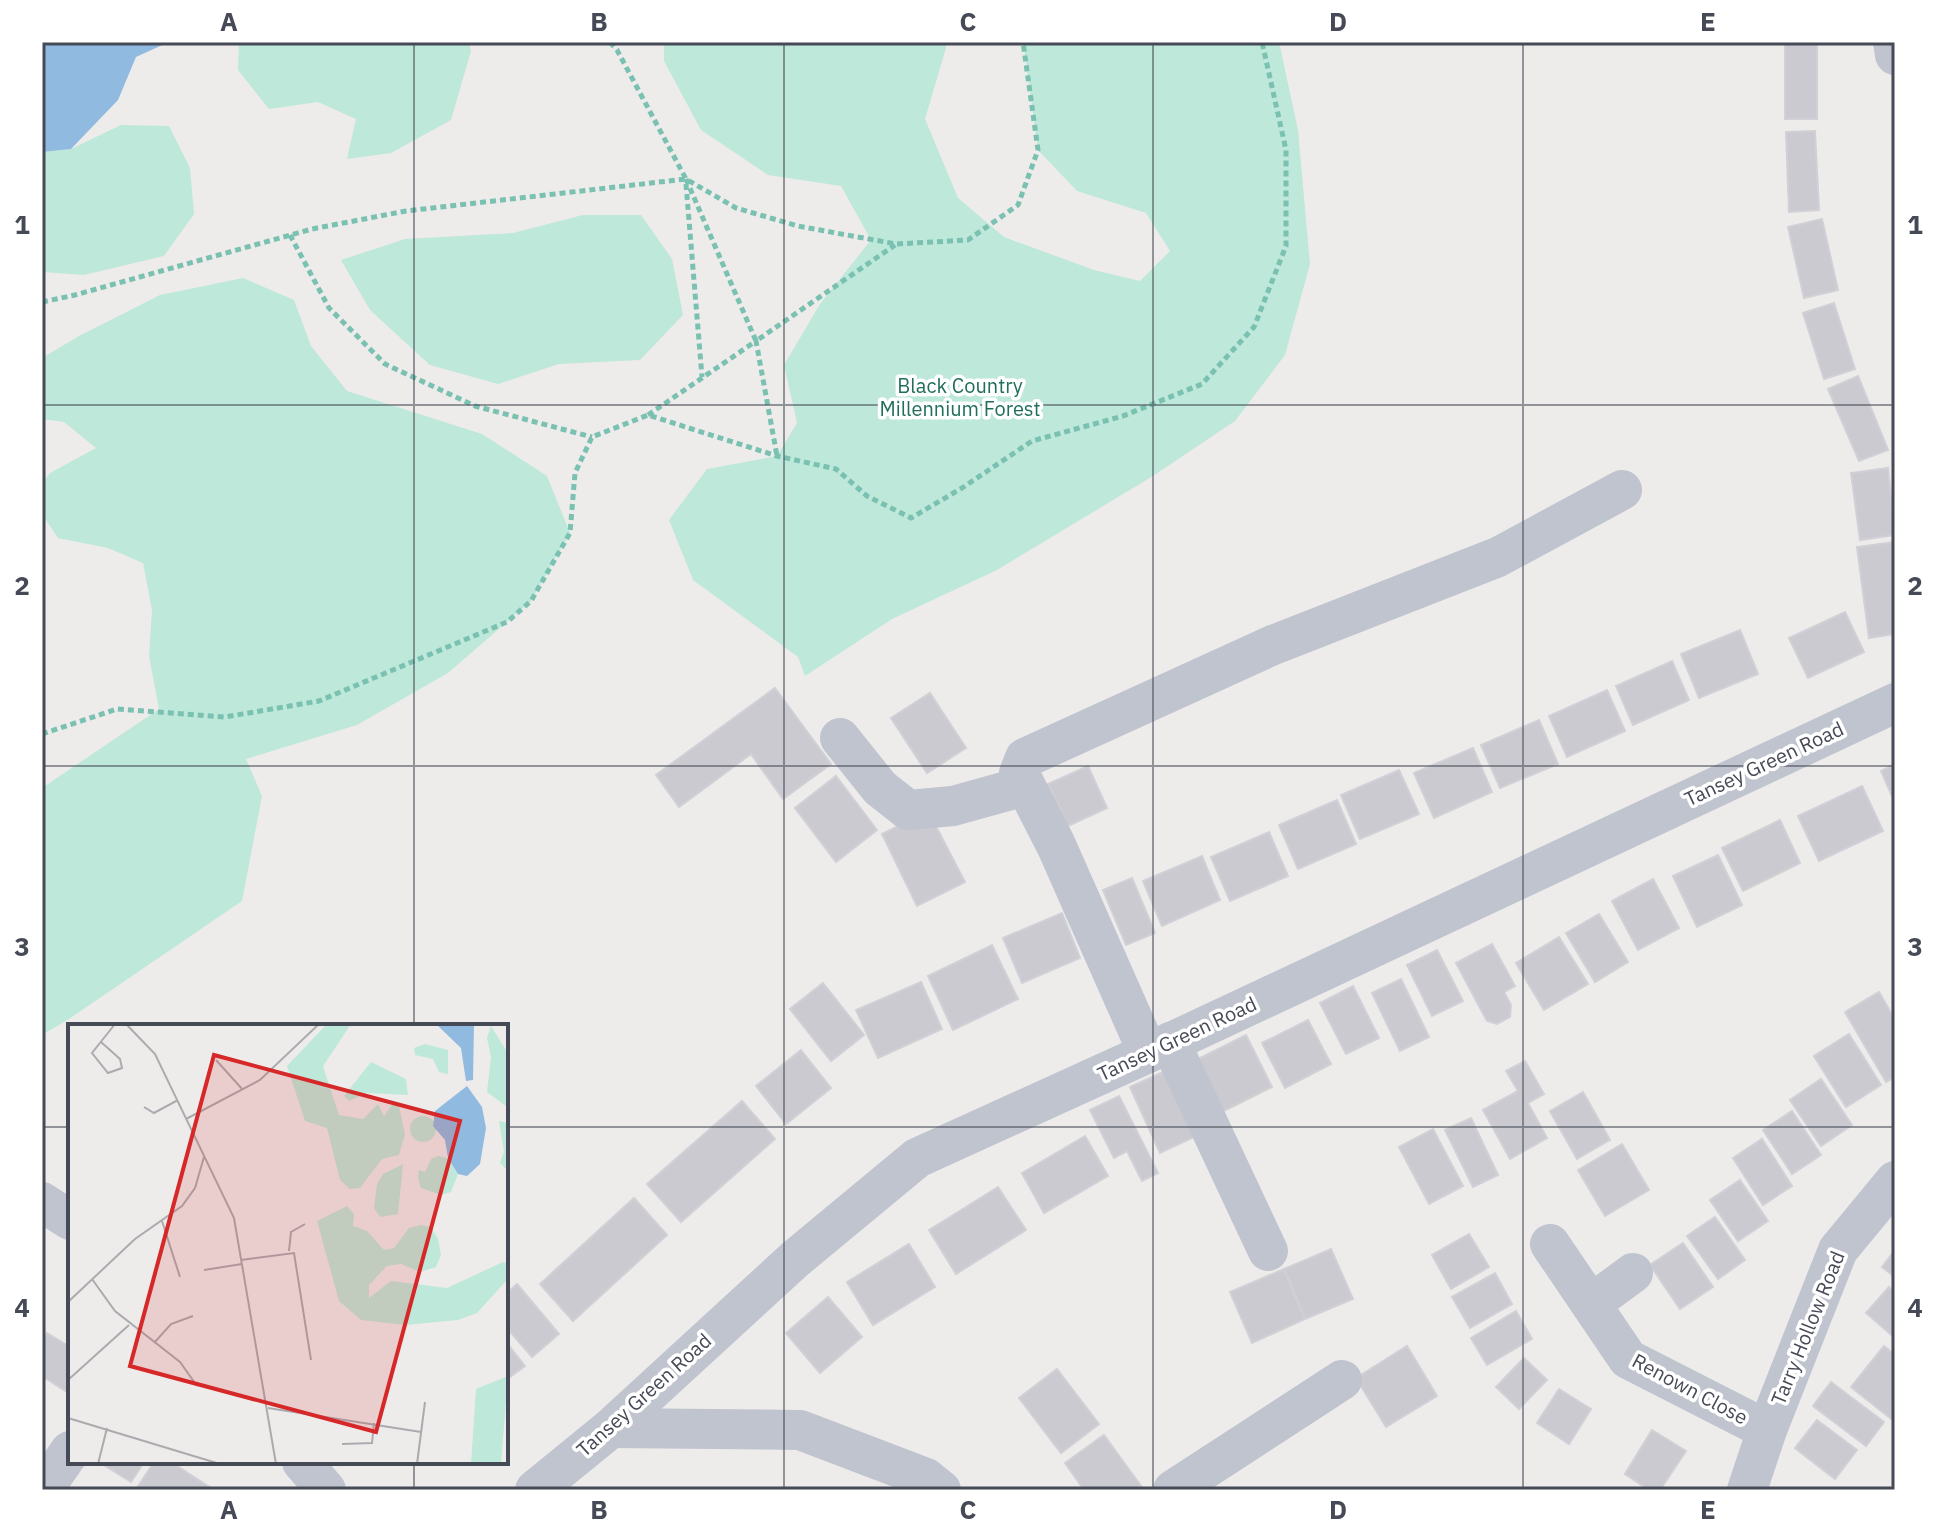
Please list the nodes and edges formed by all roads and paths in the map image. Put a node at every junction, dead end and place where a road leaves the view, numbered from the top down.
1 (610, 42) edge
2 (1023, 42) edge
3 (1262, 42) edge
4 (1893, 42) edge
5 (1895, 55) edge
6 (686, 179) junction
7 (290, 235) junction
8 (896, 244) junction
9 (42, 302) edge
10 (756, 341) junction
11 (702, 378) junction
12 (648, 415) junction
13 (592, 437) junction
14 (777, 456) junction
15 (1622, 490) dead end
16 (1895, 703) edge
17 (42, 734) edge
18 (840, 738) dead end
19 (1025, 786) junction
20 (1159, 1048) junction
21 (1895, 1181) edge
22 (42, 1202) edge
23 (68, 1219) edge
24 (1550, 1244) dead end
25 (1268, 1251) dead end
26 (1633, 1273) dead end
27 (1591, 1304) junction
28 (1342, 1380) dead end
29 (611, 1428) junction
30 (1767, 1430) junction
31 (68, 1454) edge
32 (304, 1464) edge
33 (43, 1490) edge
34 (326, 1490) edge
35 (535, 1490) edge
36 (941, 1490) edge
37 (1173, 1490) edge
38 (1747, 1490) edge

1 - 6 path
2 - 8 path
3 - 14 path
4 - 5 street
6 - 7 path
6 - 8 path
6 - 10 path
6 - 11 path
7 - 9 path
7 - 13 path
8 - 10 path
10 - 11 path
10 - 14 path
11 - 12 path
12 - 13 path
12 - 14 path
13 - 17 path
15 - 19 street
16 - 20 street, Tansey Green Road
18 - 19 street
19 - 20 street
20 - 25 street
20 - 29 street, Tansey Green Road
21 - 30 street, Tarry Hollow Road
22 - 23 street
24 - 27 street, Renown Close
26 - 27 street
27 - 30 street, Renown Close
28 - 37 street
29 - 35 street, Tansey Green Road
29 - 36 street
30 - 38 street, Tarry Hollow Road
31 - 33 street
32 - 34 street

